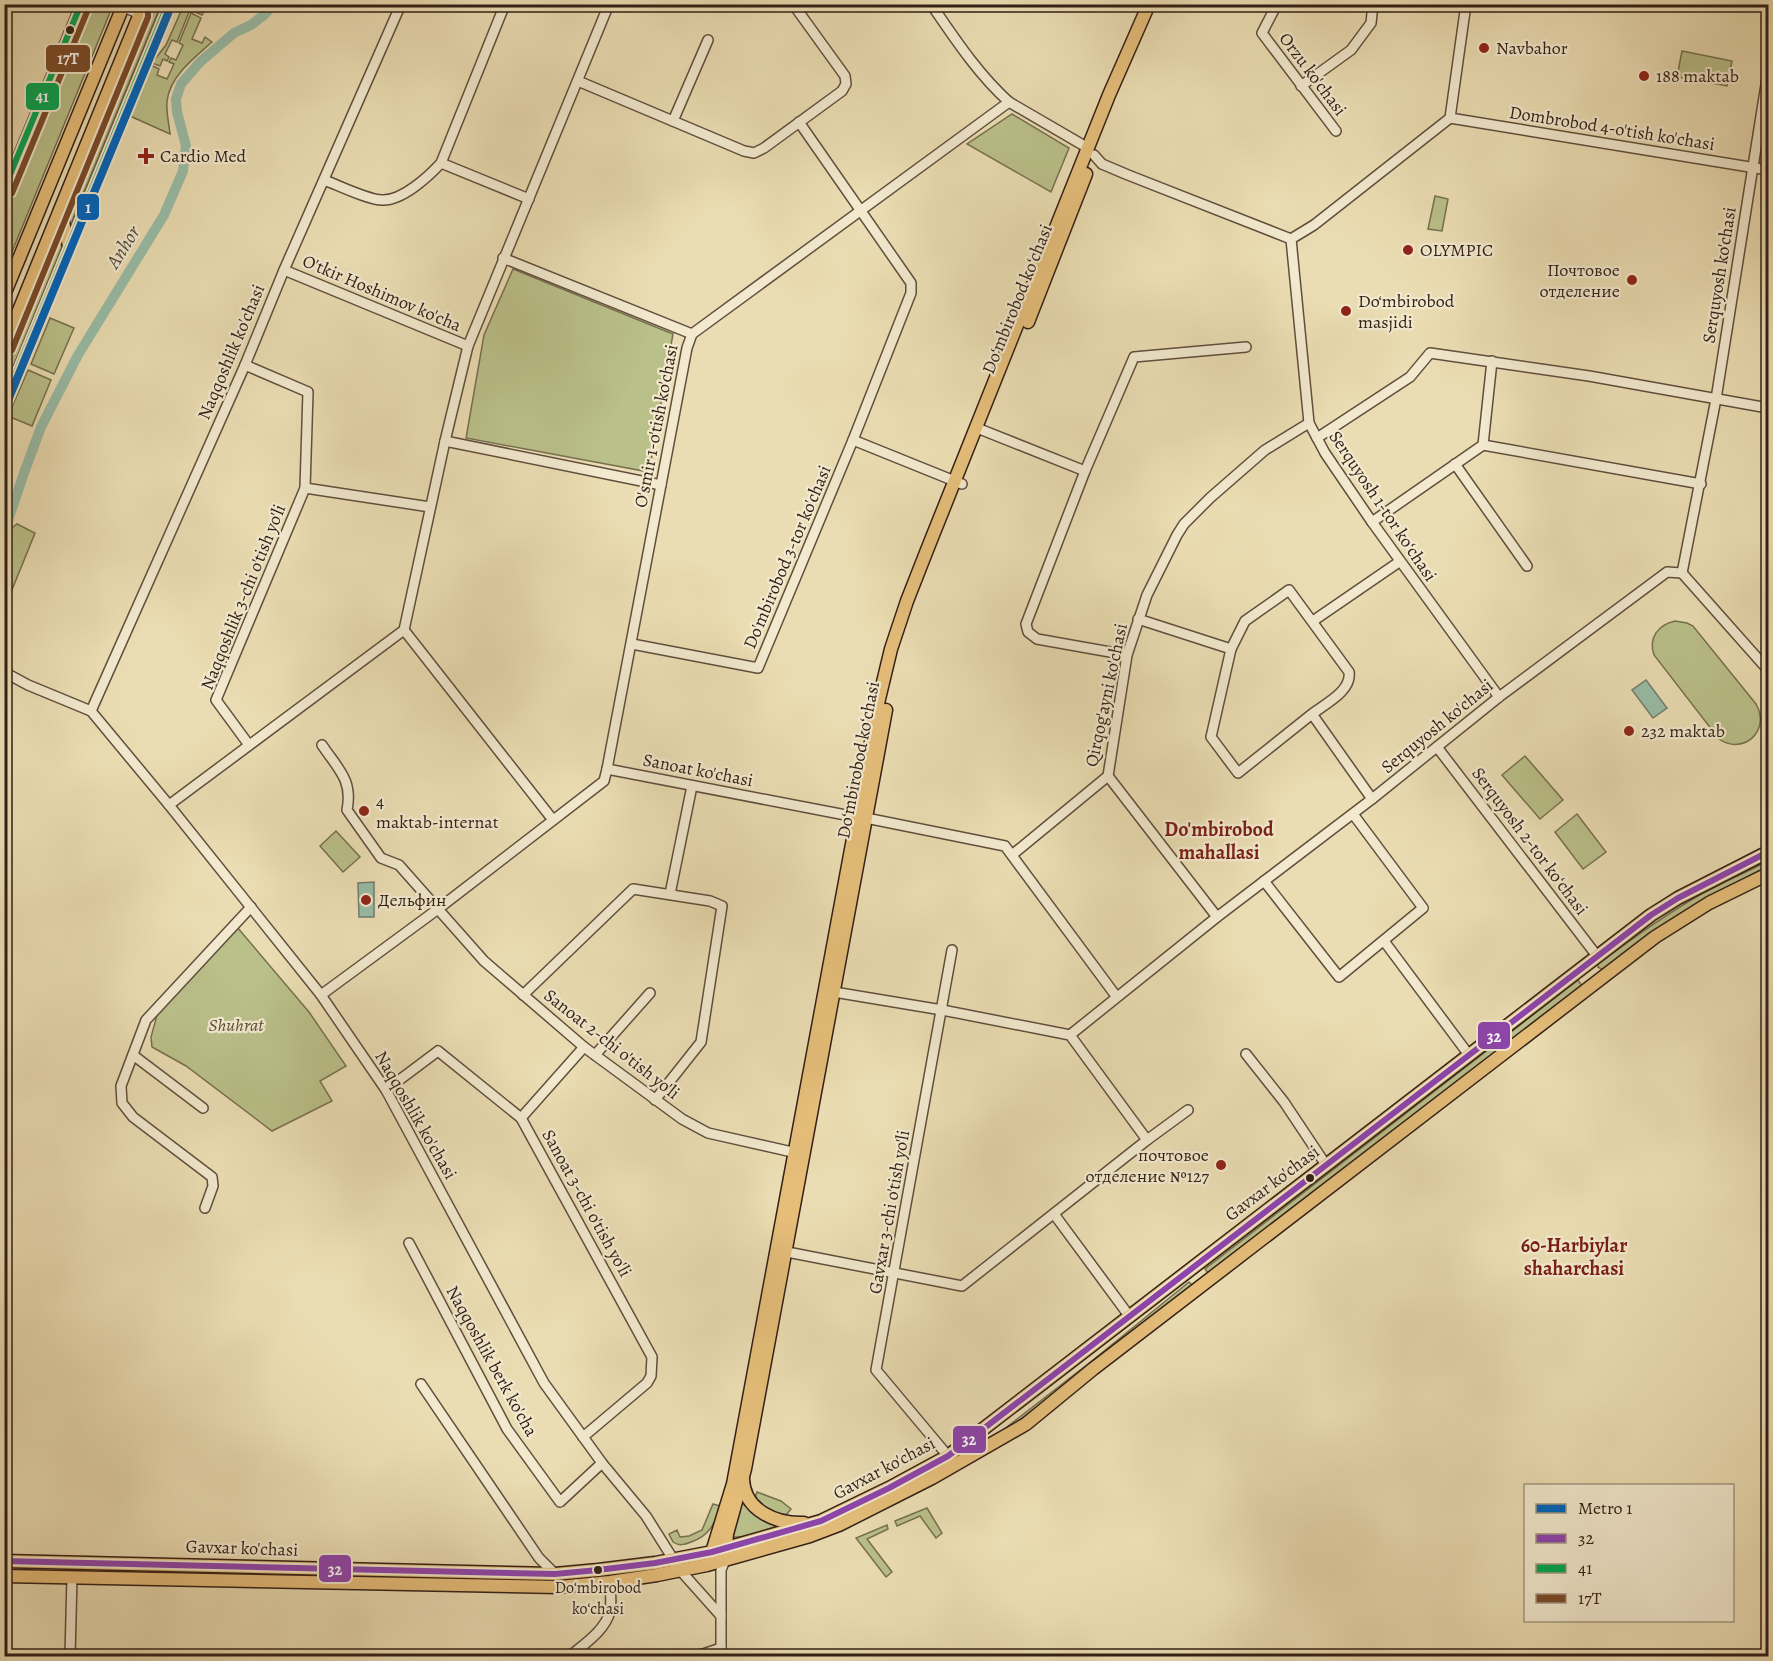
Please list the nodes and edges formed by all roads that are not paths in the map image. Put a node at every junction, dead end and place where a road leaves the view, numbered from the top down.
1 (81, 4) edge
2 (168, 4) edge
3 (401, 4) edge
4 (506, 4) edge
5 (609, 4) edge
6 (793, 4) edge
7 (931, 4) edge
8 (1149, 4) edge
9 (1157, 4) edge
10 (1277, 4) edge
11 (1373, 4) edge
12 (1466, 4) edge
13 (121, 5) edge
14 (142, 9) edge
15 (708, 40) dead end
16 (1768, 72) edge
17 (578, 81) junction
18 (1301, 86) junction
19 (1009, 102) junction
20 (1450, 118) junction
21 (673, 121) junction
22 (799, 122) junction
23 (1336, 131) dead end
24 (1093, 155) junction
25 (441, 163) junction
26 (1753, 168) junction
27 (1768, 171) edge
28 (324, 180) junction
29 (4, 190) edge
30 (529, 199) junction
31 (60, 210) junction
32 (862, 212) junction
33 (1291, 238) junction
34 (69, 246) junction
35 (503, 258) junction
36 (284, 270) junction
37 (4, 295) edge
38 (692, 334) junction
39 (468, 346) junction
40 (1246, 346) dead end
41 (4, 347) edge
42 (1492, 361) junction
43 (245, 365) junction
44 (1716, 399) junction
45 (4, 403) edge
46 (1768, 408) edge
47 (1309, 423) junction
48 (981, 429) junction
49 (1317, 438) junction
50 (853, 440) junction
51 (445, 441) junction
52 (1484, 445) junction
53 (1455, 465) junction
54 (1085, 471) junction
55 (958, 483) junction
56 (1701, 484) junction
57 (661, 485) junction
58 (305, 488) junction
59 (430, 507) junction
60 (1372, 522) junction
61 (1399, 562) junction
62 (1527, 566) dead end
63 (1682, 573) junction
64 (1138, 619) junction
65 (1313, 621) junction
66 (404, 630) junction
67 (632, 644) junction
68 (1231, 649) junction
69 (1127, 655) junction
70 (1768, 670) edge
71 (4, 672) edge
72 (1499, 697) junction
73 (91, 711) junction
74 (1312, 714) junction
75 (249, 745) junction
76 (322, 745) dead end
77 (1437, 747) junction
78 (607, 770) junction
79 (1108, 776) junction
80 (692, 786) junction
81 (1372, 799) junction
82 (169, 805) junction
83 (1353, 813) junction
84 (861, 818) junction
85 (554, 820) junction
86 (1768, 852) edge
87 (1012, 855) junction
88 (1768, 874) edge
89 (1264, 881) junction
90 (670, 894) junction
91 (436, 907) junction
92 (251, 908) junction
93 (1216, 917) junction
94 (1384, 941) junction
95 (952, 950) dead end
96 (1597, 956) junction
97 (1580, 969) junction
98 (1592, 986) junction
99 (829, 991) junction
100 (650, 993) dead end
101 (321, 995) junction
102 (523, 995) junction
103 (1116, 996) junction
104 (942, 1010) junction
105 (1070, 1035) junction
106 (584, 1047) junction
107 (1246, 1054) dead end
108 (133, 1055) junction
109 (595, 1055) junction
110 (1469, 1055) junction
111 (386, 1090) junction
112 (655, 1100) junction
113 (203, 1108) dead end
114 (1188, 1110) dead end
115 (521, 1118) junction
116 (1147, 1140) junction
117 (799, 1153) junction
118 (1326, 1165) junction
119 (205, 1208) dead end
120 (1053, 1214) junction
121 (409, 1243) dead end
122 (781, 1251) junction
123 (1192, 1267) junction
124 (894, 1274) junction
125 (1205, 1282) junction
126 (1130, 1317) junction
127 (421, 1384) dead end
128 (583, 1437) junction
129 (948, 1456) junction
130 (602, 1463) junction
131 (745, 1469) junction
132 (820, 1521) junction
133 (720, 1559) junction
134 (4, 1561) edge
135 (677, 1565) junction
136 (555, 1574) junction
137 (4, 1576) edge
138 (72, 1577) junction
139 (610, 1582) junction
140 (721, 1616) junction
141 (721, 1652) edge
142 (70, 1656) edge
143 (570, 1656) edge
144 (697, 1656) edge

1 - 29 street
2 - 34 street
3 - 28 street, Naqqoshlik ko'chasi
4 - 25 street
5 - 17 street
6 - 22 street
7 - 19 street
8 - 24 main road, Doʻmbirobod koʻchasi
9 - 24 main road, Doʻmbirobod koʻchasi
10 - 18 street, Orzu ko'chasi
11 - 18 street
12 - 20 street
13 - 14 street
13 - 37 main road
14 - 31 main road
15 - 21 street
16 - 26 street, Serquyosh ko'chasi
17 - 21 street
17 - 30 street
18 - 23 street, Orzu ko'chasi
19 - 24 street
19 - 32 street, O'smir 1-o'tish ko'chasi
20 - 26 street, Dombrobod 4-o'tish ko'chasi
20 - 33 street
21 - 22 street
22 - 32 street, Do'mbirobod 3-tor ko'chasi
24 - 33 street
24 - 48 main road, Doʻmbirobod koʻchasi
25 - 28 street
25 - 30 street
26 - 27 street, Dombrobod 4-o'tish ko'chasi
26 - 44 street, Serquyosh ko'chasi
28 - 36 street, Naqqoshlik ko'chasi
30 - 35 street
31 - 34 main road
31 - 41 main road
32 - 38 street, O'smir 1-o'tish ko'chasi
32 - 50 street, Do'mbirobod 3-tor ko'chasi
33 - 47 street, Serquyosh 1-tor koʻchasi
34 - 45 street
35 - 38 street
35 - 39 street
36 - 39 street, O'tkir Hoshimov ko'cha
36 - 43 street, Naqqoshlik ko'chasi
38 - 57 street, O'smir 1-o'tish ko'chasi
39 - 51 street
40 - 54 street
42 - 44 street
42 - 49 street
42 - 52 street
43 - 58 street, Naqqoshlik 3-chi o'tish yo'li
43 - 73 street, Naqqoshlik ko'chasi
44 - 46 street
44 - 56 street, Serquyosh ko'chasi
47 - 49 street, Serquyosh 1-tor koʻchasi
47 - 64 street, Qirqog'ayni ko'chasi
48 - 54 street
48 - 55 main road, Doʻmbirobod koʻchasi
49 - 60 street, Serquyosh 1-tor koʻchasi
50 - 55 street
50 - 67 street, Do'mbirobod 3-tor ko'chasi
51 - 57 street
51 - 59 street
52 - 53 street
52 - 56 street
53 - 60 street
53 - 62 street
54 - 69 street
55 - 84 main road, Doʻmbirobod koʻchasi
56 - 63 street, Serquyosh ko'chasi
57 - 67 street, O'smir 1-o'tish ko'chasi
58 - 59 street, Naqqoshlik 3-chi o'tish yo'li
58 - 75 street, Naqqoshlik 3-chi o'tish yo'li
59 - 66 street
60 - 61 street, Serquyosh 1-tor koʻchasi
61 - 65 street
61 - 72 street, Serquyosh 1-tor koʻchasi
63 - 70 street
63 - 72 street, Serquyosh ko'chasi
64 - 68 street
64 - 69 street, Qirqog'ayni ko'chasi
65 - 68 street
65 - 74 street
66 - 75 street
66 - 85 street
67 - 78 street, O'smir 1-o'tish ko'chasi
68 - 74 street
69 - 79 street, Qirqog'ayni ko'chasi
71 - 73 street, Naqqoshlik ko'chasi
72 - 77 street, Serquyosh ko'chasi
73 - 82 street, Naqqoshlik ko'chasi
74 - 81 street
75 - 82 street
76 - 91 street, Sanoat 2-chi o'tish yo'li
77 - 81 street, Serquyosh ko'chasi
77 - 96 street, Serquyosh 2-tor koʻchasi
78 - 80 street, Sanoat ko'chasi
78 - 85 street
79 - 87 street, Qirqog'ayni ko'chasi
79 - 93 street
80 - 84 street, Sanoat ko'chasi
80 - 90 street
81 - 83 street, Serquyosh ko'chasi
82 - 92 street, Naqqoshlik ko'chasi
83 - 89 street, Serquyosh ko'chasi
83 - 94 street
84 - 87 street, Sanoat ko'chasi
84 - 99 main road, Doʻmbirobod koʻchasi
85 - 91 street
86 - 96 main road, Gavxar ko'chasi
87 - 103 street
88 - 98 main road, Gavxar ko'chasi
89 - 93 street, Serquyosh ko'chasi
89 - 94 street
90 - 102 street
90 - 112 street
91 - 101 street
91 - 102 street, Sanoat 2-chi o'tish yo'li
92 - 101 street, Naqqoshlik ko'chasi
92 - 108 street
93 - 103 street, Serquyosh ko'chasi
94 - 110 street
95 - 104 street, Gavxar 3-chi o'tish yo'li
96 - 97 main road, Gavxar ko'chasi
97 - 98 main road
97 - 110 main road, Gavxar ko'chasi
98 - 125 main road, Gavxar ko'chasi
99 - 104 street
99 - 117 main road, Doʻmbirobod koʻchasi
100 - 109 street
101 - 111 street, Naqqoshlik ko'chasi
102 - 106 street, Sanoat 2-chi o'tish yo'li
103 - 105 street, Serquyosh ko'chasi
104 - 105 street
104 - 124 street, Gavxar 3-chi o'tish yo'li
105 - 116 street
106 - 109 street, Sanoat 2-chi o'tish yo'li
106 - 115 street
107 - 118 street
108 - 113 street
108 - 119 street
109 - 112 street, Sanoat 2-chi o'tish yo'li
110 - 118 main road, Gavxar ko'chasi
111 - 115 street, Sanoat 3-chi o'tish yo'li
111 - 128 street, Naqqoshlik ko'chasi
112 - 117 street, Sanoat 2-chi o'tish yo'li
114 - 116 street
115 - 128 street, Sanoat 3-chi o'tish yo'li
116 - 120 street
117 - 122 main road, Doʻmbirobod koʻchasi
118 - 123 main road, Gavxar ko'chasi
120 - 124 street
120 - 126 street
121 - 130 street, Naqqoshlik berk ko'cha
122 - 124 street
122 - 131 main road, Doʻmbirobod koʻchasi
122 - 133 main road, Doʻmbirobod koʻchasi
123 - 125 main road
123 - 126 main road, Gavxar ko'chasi
124 - 129 street, Gavxar 3-chi o'tish yo'li
125 - 133 main road, Gavxar ko'chasi
126 - 129 main road, Gavxar ko'chasi
127 - 136 street
128 - 130 street, Naqqoshlik ko'chasi
129 - 132 main road, Gavxar ko'chasi
130 - 135 street, Naqqoshlik ko'chasi
131 - 132 main road
131 - 133 main road, Doʻmbirobod koʻchasi
132 - 133 main road, Gavxar ko'chasi
133 - 135 main road, Gavxar ko'chasi
133 - 140 street
134 - 136 main road, Gavxar ko'chasi
135 - 136 main road, Gavxar ko'chasi
135 - 139 main road, Gavxar ko'chasi
135 - 140 street, Naqqoshlik ko'chasi
137 - 138 main road, Gavxar ko'chasi
138 - 139 main road, Gavxar ko'chasi
138 - 142 street
139 - 143 street
140 - 141 street
141 - 144 street

